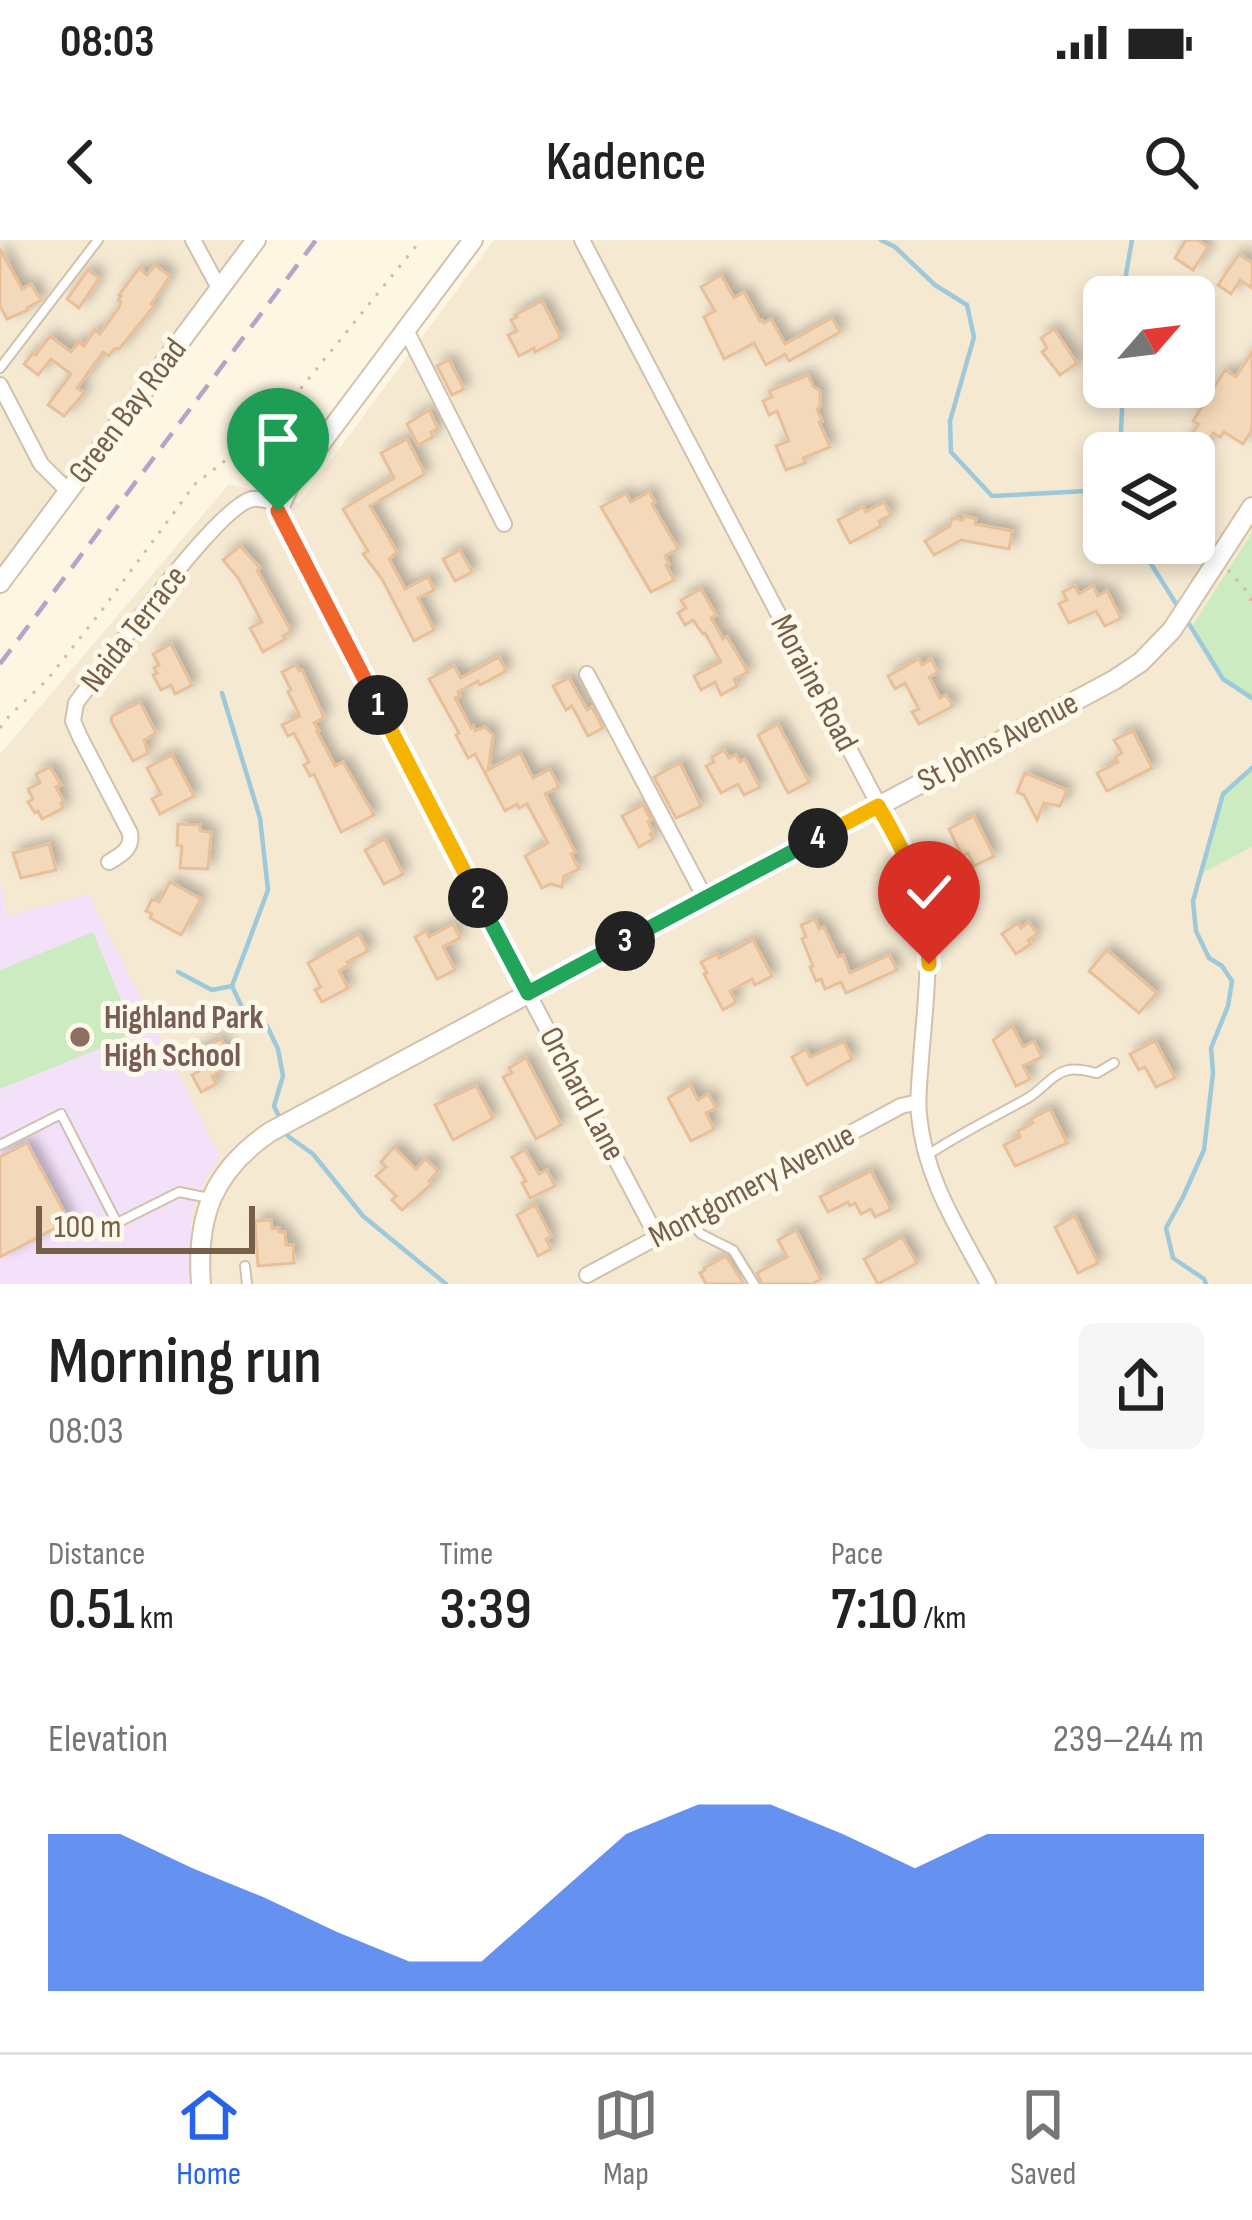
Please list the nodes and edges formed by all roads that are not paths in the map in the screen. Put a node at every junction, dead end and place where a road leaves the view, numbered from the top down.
1 (98, 240) edge
2 (193, 240) edge
3 (256, 240) edge
4 (473, 240) edge
5 (582, 240) edge
6 (219, 288) junction
7 (407, 332) junction
8 (0, 368) edge
9 (0, 385) edge
10 (68, 491) junction
11 (280, 504) junction
12 (1252, 507) edge
13 (504, 524) dead end
14 (0, 583) edge
15 (587, 674) dead end
16 (878, 806) junction
17 (109, 862) dead end
18 (705, 898) junction
19 (528, 993) junction
20 (1114, 1063) dead end
21 (918, 1102) junction
22 (0, 1145) edge
23 (925, 1157) junction
24 (211, 1198) junction
25 (689, 1220) junction
26 (656, 1237) junction
27 (245, 1266) dead end
28 (586, 1275) dead end
29 (201, 1284) edge
30 (247, 1284) edge
31 (754, 1284) edge
32 (988, 1284) edge

1 - 8 lane
2 - 6 street
3 - 6 street, Green Bay Road
4 - 7 street
5 - 16 street, Moraine Road
6 - 10 street, Green Bay Road
7 - 11 street
7 - 13 street
9 - 10 street
10 - 14 street, Green Bay Road
11 - 17 street, Naida Terrace
11 - 19 street, Orchard Lane
12 - 16 street, St Johns Avenue
15 - 18 street
16 - 18 street, St Johns Avenue
16 - 21 street, Moraine Road
18 - 19 street, St Johns Avenue
19 - 24 street, St Johns Avenue
19 - 26 street, Orchard Lane
20 - 23 lane
21 - 23 street, Moraine Road
21 - 25 street, Montgomery Avenue
22 - 24 lane
23 - 32 street, Moraine Road
24 - 29 street, St Johns Avenue
25 - 26 street, Montgomery Avenue
25 - 31 lane
26 - 28 street, Montgomery Avenue
27 - 30 lane

